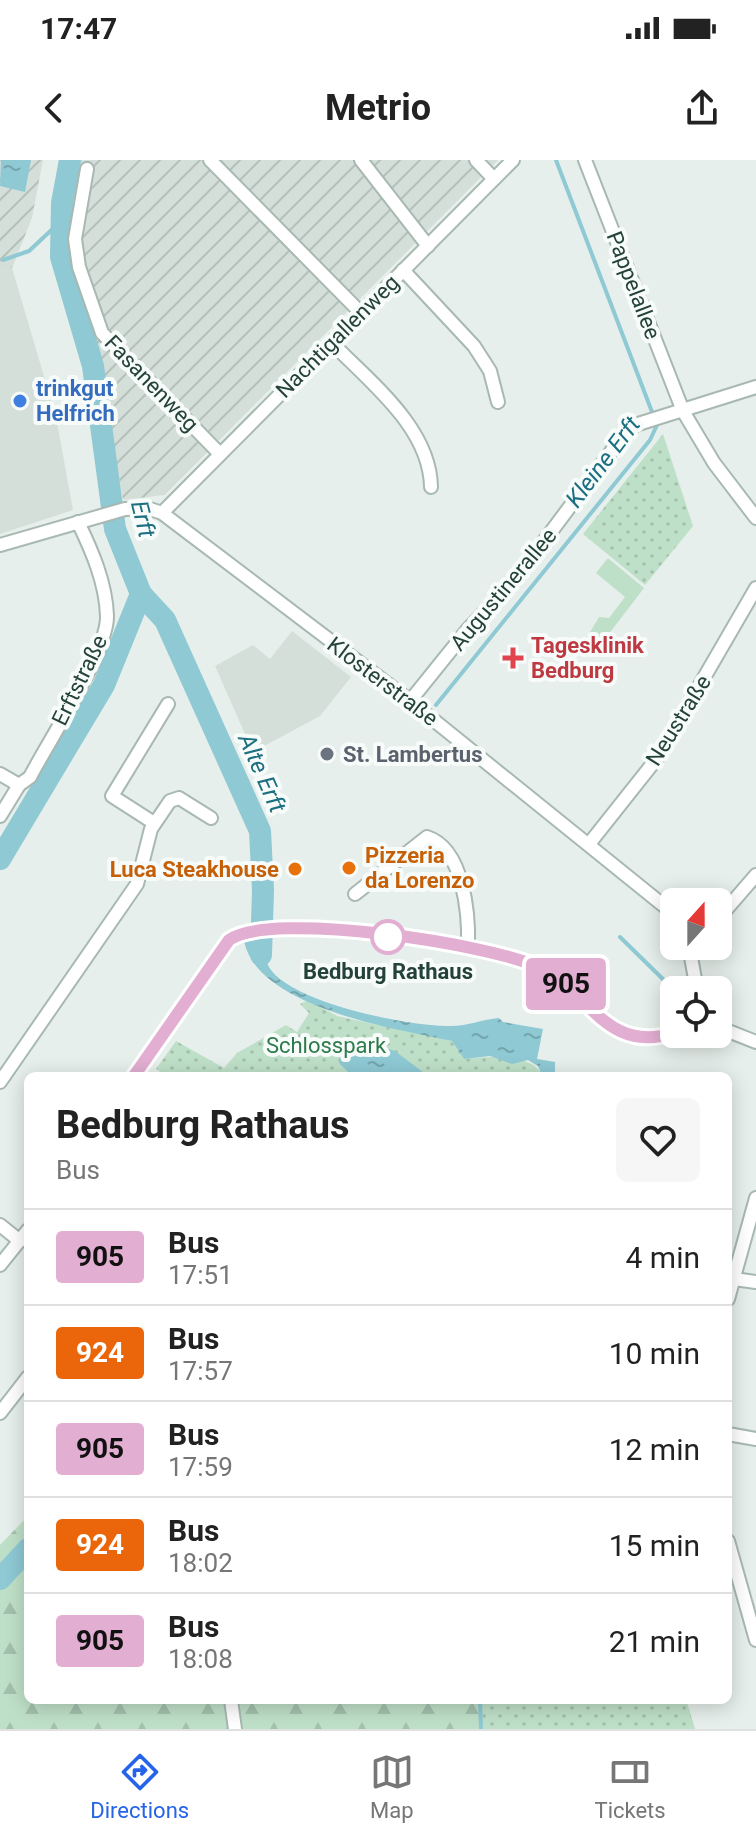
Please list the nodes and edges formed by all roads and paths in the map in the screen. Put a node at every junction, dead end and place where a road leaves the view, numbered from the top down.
1 (210, 160) edge
2 (361, 160) edge
3 (476, 160) edge
4 (513, 160) edge
5 (585, 160) edge
6 (87, 169) dead end
7 (494, 179) junction
8 (428, 246) junction
9 (403, 270) junction
10 (361, 313) junction
11 (332, 343) junction
12 (756, 387) edge
13 (498, 402) dead end
14 (683, 411) junction
15 (219, 453) junction
16 (431, 487) dead end
17 (162, 513) junction
18 (756, 518) edge
19 (84, 520) junction
20 (0, 545) edge
21 (756, 588) edge
22 (168, 704) dead end
23 (415, 705) junction
24 (0, 774) edge
25 (19, 785) junction
26 (0, 816) edge
27 (211, 818) dead end
28 (154, 823) junction
29 (589, 844) junction
30 (756, 875) edge
31 (355, 894) dead end
32 (660, 902) edge
33 (732, 903) edge
34 (468, 946) junction
35 (732, 1033) edge
36 (660, 1037) edge
37 (756, 1042) edge
38 (137, 1072) edge
39 (0, 1082) edge
40 (756, 1198) edge
41 (0, 1225) edge
42 (24, 1236) edge
43 (20, 1241) junction
44 (0, 1265) edge
45 (734, 1279) junction
46 (756, 1282) edge
47 (732, 1286) edge
48 (24, 1382) edge
49 (0, 1413) edge
50 (732, 1435) edge
51 (756, 1439) edge
52 (732, 1555) edge
53 (756, 1640) edge
54 (232, 1704) edge
55 (235, 1729) edge

1 - 10 street
2 - 8 street
3 - 7 street
4 - 7 street, Nachtigallenweg
5 - 14 street, Pappelallee
6 - 15 street, Fasanenweg
7 - 8 street, Nachtigallenweg
8 - 9 street, Nachtigallenweg
9 - 10 street, Nachtigallenweg
9 - 13 street
10 - 11 street, Nachtigallenweg
11 - 15 street, Nachtigallenweg
11 - 16 street
12 - 14 street, Augustinerallee
14 - 18 street, Pappelallee
14 - 23 street, Augustinerallee
15 - 17 street, Nachtigallenweg
17 - 19 street
17 - 23 street, Klosterstraße
19 - 20 street
19 - 25 street, Erftstraße
21 - 29 street, Neustraße
22 - 28 street
23 - 29 street, Klosterstraße
24 - 25 street
25 - 26 street, Erftstraße
27 - 28 street
28 - 39 street
29 - 32 street, Klosterstraße
30 - 33 street
31 - 34 street
34 - 36 street
34 - 38 street
35 - 37 street
40 - 45 street
41 - 43 street
42 - 43 street
43 - 44 street
45 - 46 street
45 - 47 street
48 - 49 street
50 - 51 street
52 - 53 street
54 - 55 street

